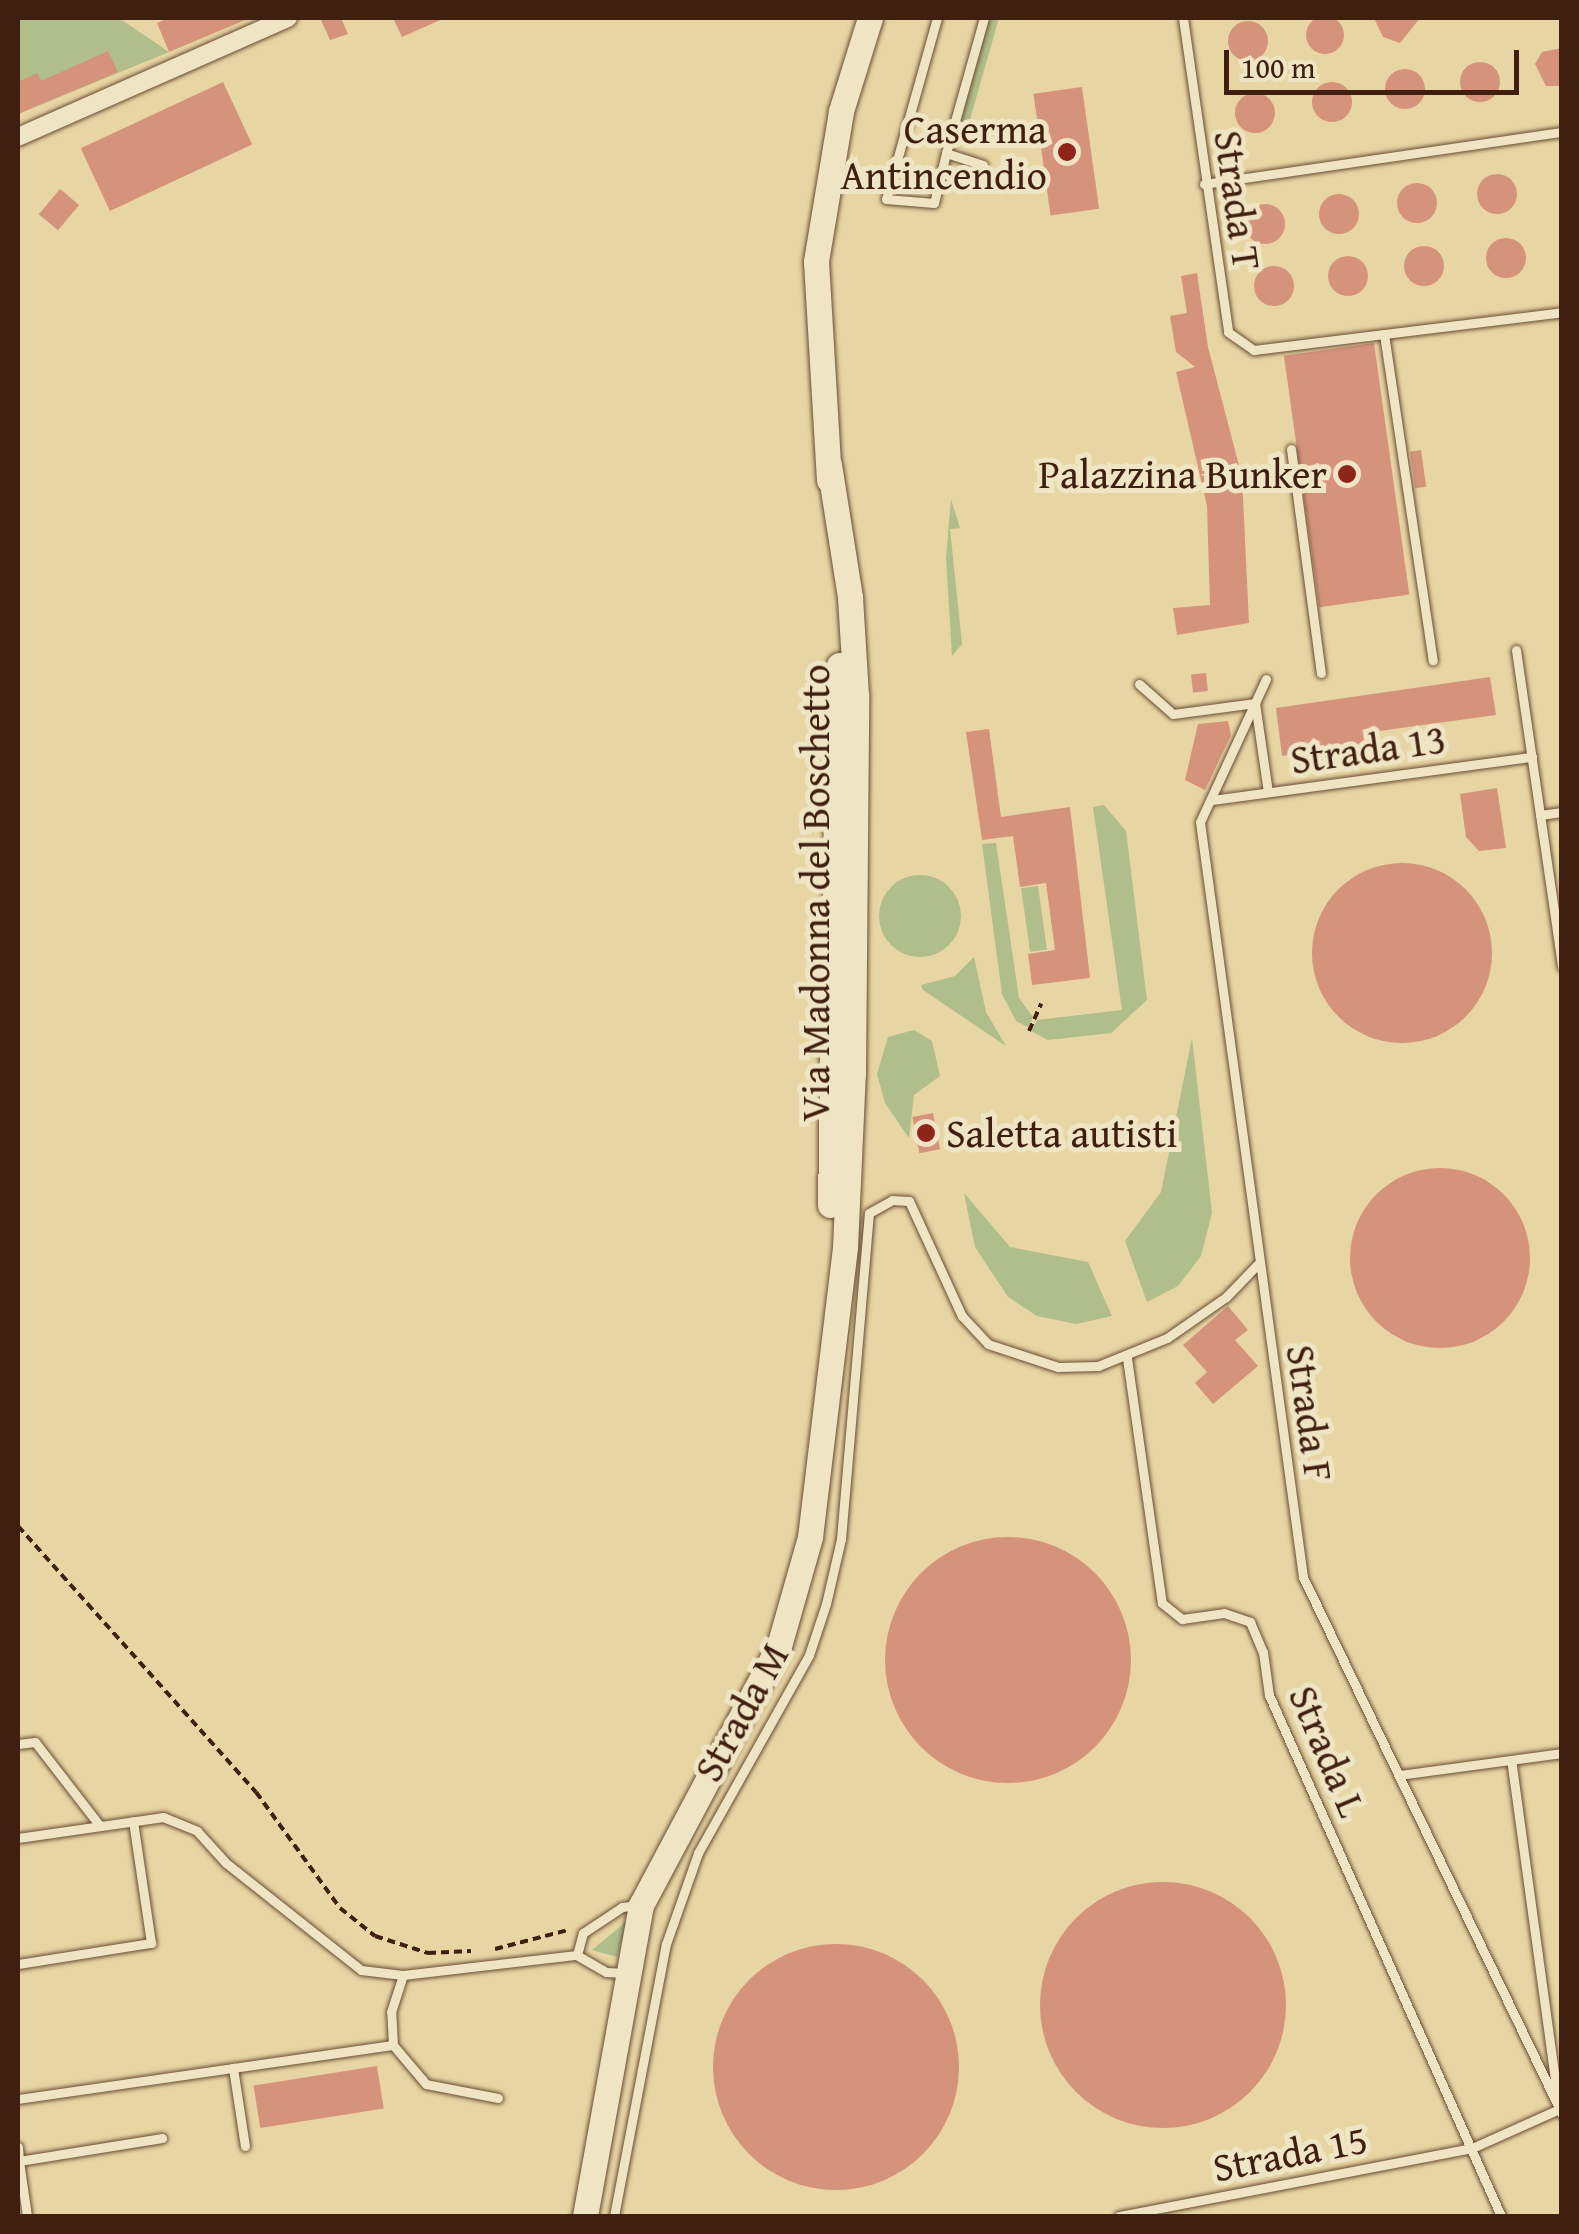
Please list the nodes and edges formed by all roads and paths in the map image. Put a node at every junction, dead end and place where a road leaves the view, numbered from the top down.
1 (288, 18) edge
2 (870, 18) edge
3 (937, 18) edge
4 (984, 18) edge
5 (1184, 18) edge
6 (1562, 132) edge
7 (18, 138) edge
8 (946, 153) junction
9 (982, 165) dead end
10 (1204, 184) junction
11 (1562, 312) edge
12 (1384, 334) junction
13 (1291, 449) dead end
14 (1516, 650) dead end
15 (1433, 660) dead end
16 (1321, 673) dead end
17 (1266, 679) dead end
18 (1139, 684) dead end
19 (1256, 703) junction
20 (1532, 757) junction
21 (1268, 792) junction
22 (1212, 800) junction
23 (1562, 812) edge
24 (1540, 815) junction
25 (1559, 936) edge
26 (1562, 968) edge
27 (1041, 1004) dead end
28 (1029, 1030) dead end
29 (1258, 1264) junction
30 (1127, 1358) junction
31 (18, 1526) edge
32 (18, 1744) edge
33 (1562, 1753) edge
34 (1511, 1760) junction
35 (1399, 1775) junction
36 (133, 1821) junction
37 (100, 1826) junction
38 (18, 1838) edge
39 (641, 1905) junction
40 (583, 1932) junction
41 (577, 1955) junction
42 (18, 1964) edge
43 (626, 1973) junction
44 (403, 1975) junction
45 (393, 2044) junction
46 (233, 2068) junction
47 (498, 2098) dead end
48 (18, 2100) edge
49 (1560, 2112) edge
50 (162, 2138) dead end
51 (245, 2146) dead end
52 (18, 2148) edge
53 (1472, 2148) junction
54 (19, 2161) edge
55 (27, 2216) edge
56 (585, 2216) edge
57 (614, 2216) edge
58 (1119, 2216) edge
59 (1502, 2216) edge

1 - 7 street
2 - 39 main road, Via Madonna del Boschetto
3 - 8 lane
4 - 8 lane
5 - 10 lane, Strada T
6 - 10 lane
8 - 9 lane
10 - 12 lane, Strada T
11 - 12 lane
12 - 15 lane
13 - 16 lane
14 - 20 lane
17 - 19 lane, Strada F
18 - 19 lane
19 - 21 lane
19 - 22 lane, Strada F
20 - 21 lane, Strada 13
20 - 24 lane
21 - 22 lane, Strada 13
22 - 29 lane, Strada F
23 - 24 lane
24 - 25 lane
25 - 26 lane
27 - 28 path
29 - 30 lane
29 - 35 lane, Strada F
30 - 53 lane, Strada L
30 - 57 lane, Strada M
31 - 40 path
32 - 37 lane
33 - 34 lane
34 - 35 lane
34 - 49 lane
35 - 49 lane, Strada F
36 - 37 lane
36 - 42 lane
36 - 44 lane
37 - 38 lane
39 - 40 lane
39 - 43 main road, Via Madonna del Boschetto
40 - 41 lane
41 - 43 lane
41 - 44 lane
43 - 56 main road, Via Madonna del Boschetto
44 - 45 lane
45 - 46 lane
45 - 47 lane
46 - 48 lane
46 - 51 lane
49 - 53 lane, Strada 15
50 - 54 lane
52 - 54 lane
53 - 58 lane, Strada 15
53 - 59 lane, Strada L
54 - 55 lane

